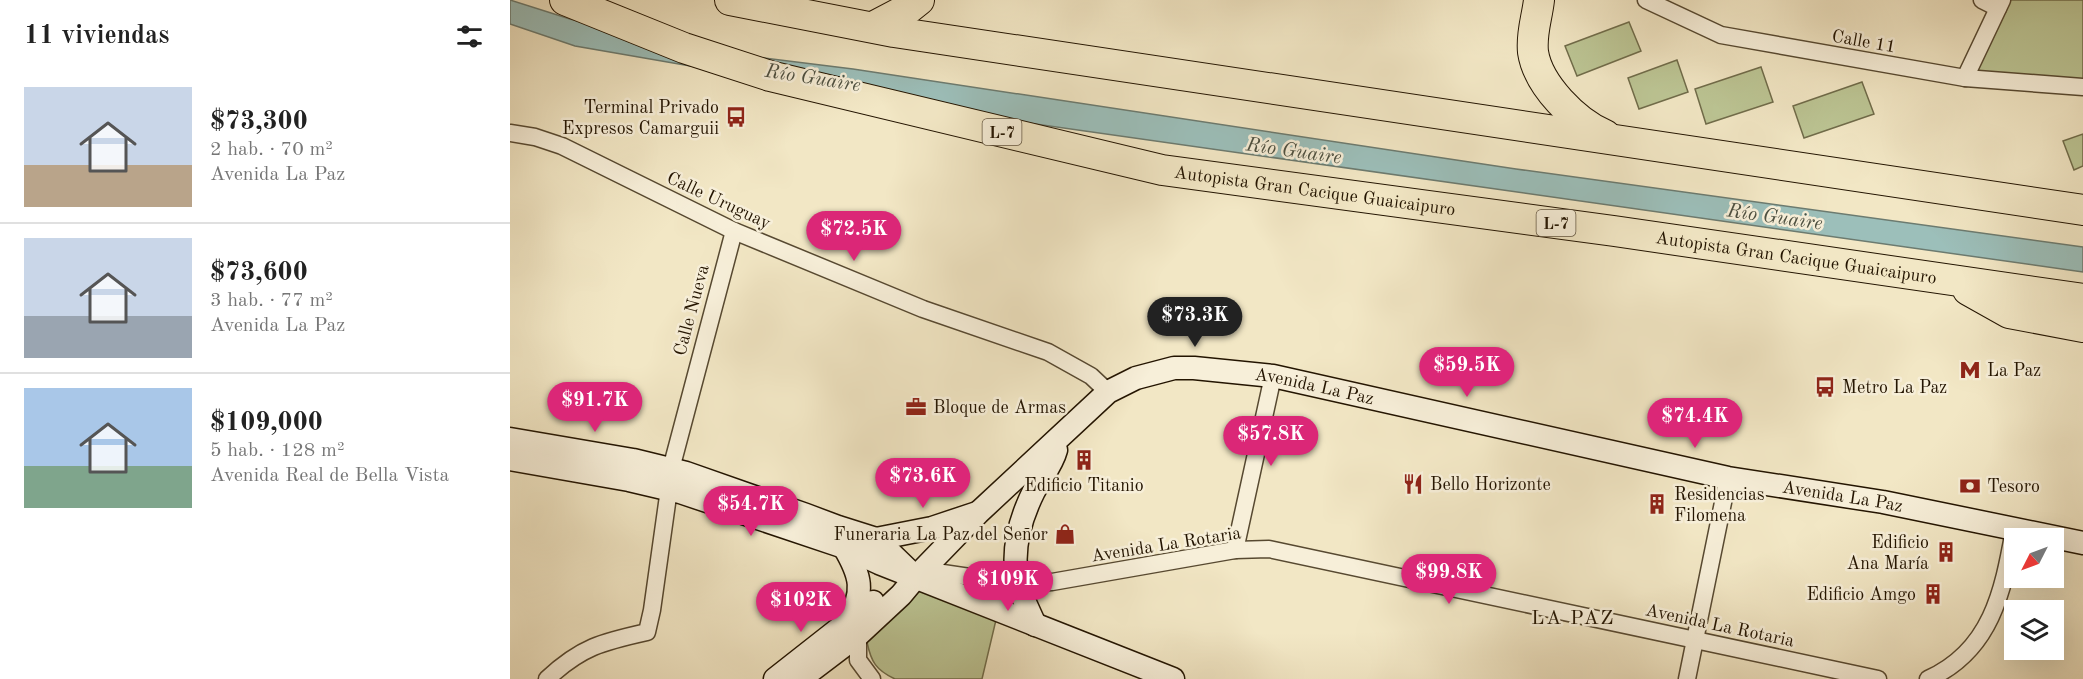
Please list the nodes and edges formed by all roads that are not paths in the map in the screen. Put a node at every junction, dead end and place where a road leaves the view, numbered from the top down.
1 (566, 0) edge
2 (730, 0) edge
3 (919, 0) edge
4 (1539, 0) edge
5 (1646, 0) edge
6 (1982, 0) edge
7 (2000, 4) edge
8 (873, 27) junction
9 (1965, 78) junction
10 (2083, 87) edge
11 (510, 134) edge
12 (1621, 142) junction
13 (2083, 210) edge
14 (734, 231) junction
15 (1949, 280) junction
16 (2083, 299) edge
17 (2083, 327) edge
18 (1273, 376) junction
19 (1108, 392) junction
20 (1059, 438) junction
21 (510, 439) edge
22 (510, 459) edge
23 (1728, 478) junction
24 (670, 479) junction
25 (978, 513) junction
26 (2005, 528) edge
27 (876, 539) junction
28 (2064, 539) edge
29 (2083, 543) edge
30 (844, 547) junction
31 (1235, 550) junction
32 (2004, 576) edge
33 (916, 577) junction
34 (1018, 584) junction
35 (1035, 625) junction
36 (853, 628) junction
37 (1695, 639) junction
38 (547, 679) edge
39 (775, 679) edge
40 (800, 679) edge
41 (872, 679) edge
42 (1173, 679) edge
43 (1687, 679) edge
44 (1878, 679) edge
45 (1928, 679) edge

1 - 15 highway, Autopista Gran Cacique Guaicaipuro / L-7
2 - 8 highway
3 - 8 highway
4 - 12 highway
5 - 9 street, Calle 11
6 - 7 street
7 - 9 street
8 - 12 highway
9 - 10 street, Calle 11
11 - 14 street, Calle Uruguay
12 - 13 highway
14 - 19 street, Calle Uruguay
14 - 24 street, Calle Nueva
15 - 16 highway, Autopista Gran Cacique Guaicaipuro / L-7
15 - 17 highway
18 - 19 main road, Avenida La Paz
18 - 23 main road, Avenida La Paz
18 - 31 street
19 - 20 main road, Avenida La Paz
20 - 25 main road, Avenida La Paz
20 - 34 main road, Avenida La Paz
21 - 24 main road
22 - 24 main road
23 - 26 main road, Avenida La Paz
23 - 37 street
24 - 27 main road
24 - 30 main road
24 - 38 street, Calle Nueva
25 - 27 main road
25 - 33 main road, Avenida La Paz
27 - 33 main road
28 - 29 main road, Avenida La Paz
30 - 33 main road
30 - 36 main road
31 - 34 street, Avenida La Rotaria
31 - 37 street, Avenida La Rotaria
32 - 45 street
33 - 34 street, Avenida La Rotaria
33 - 35 main road
33 - 36 main road, Avenida La Paz
34 - 35 main road, Avenida La Paz
35 - 42 main road
36 - 39 main road
36 - 40 main road
36 - 41 street
37 - 43 street
37 - 44 street, Avenida La Rotaria

